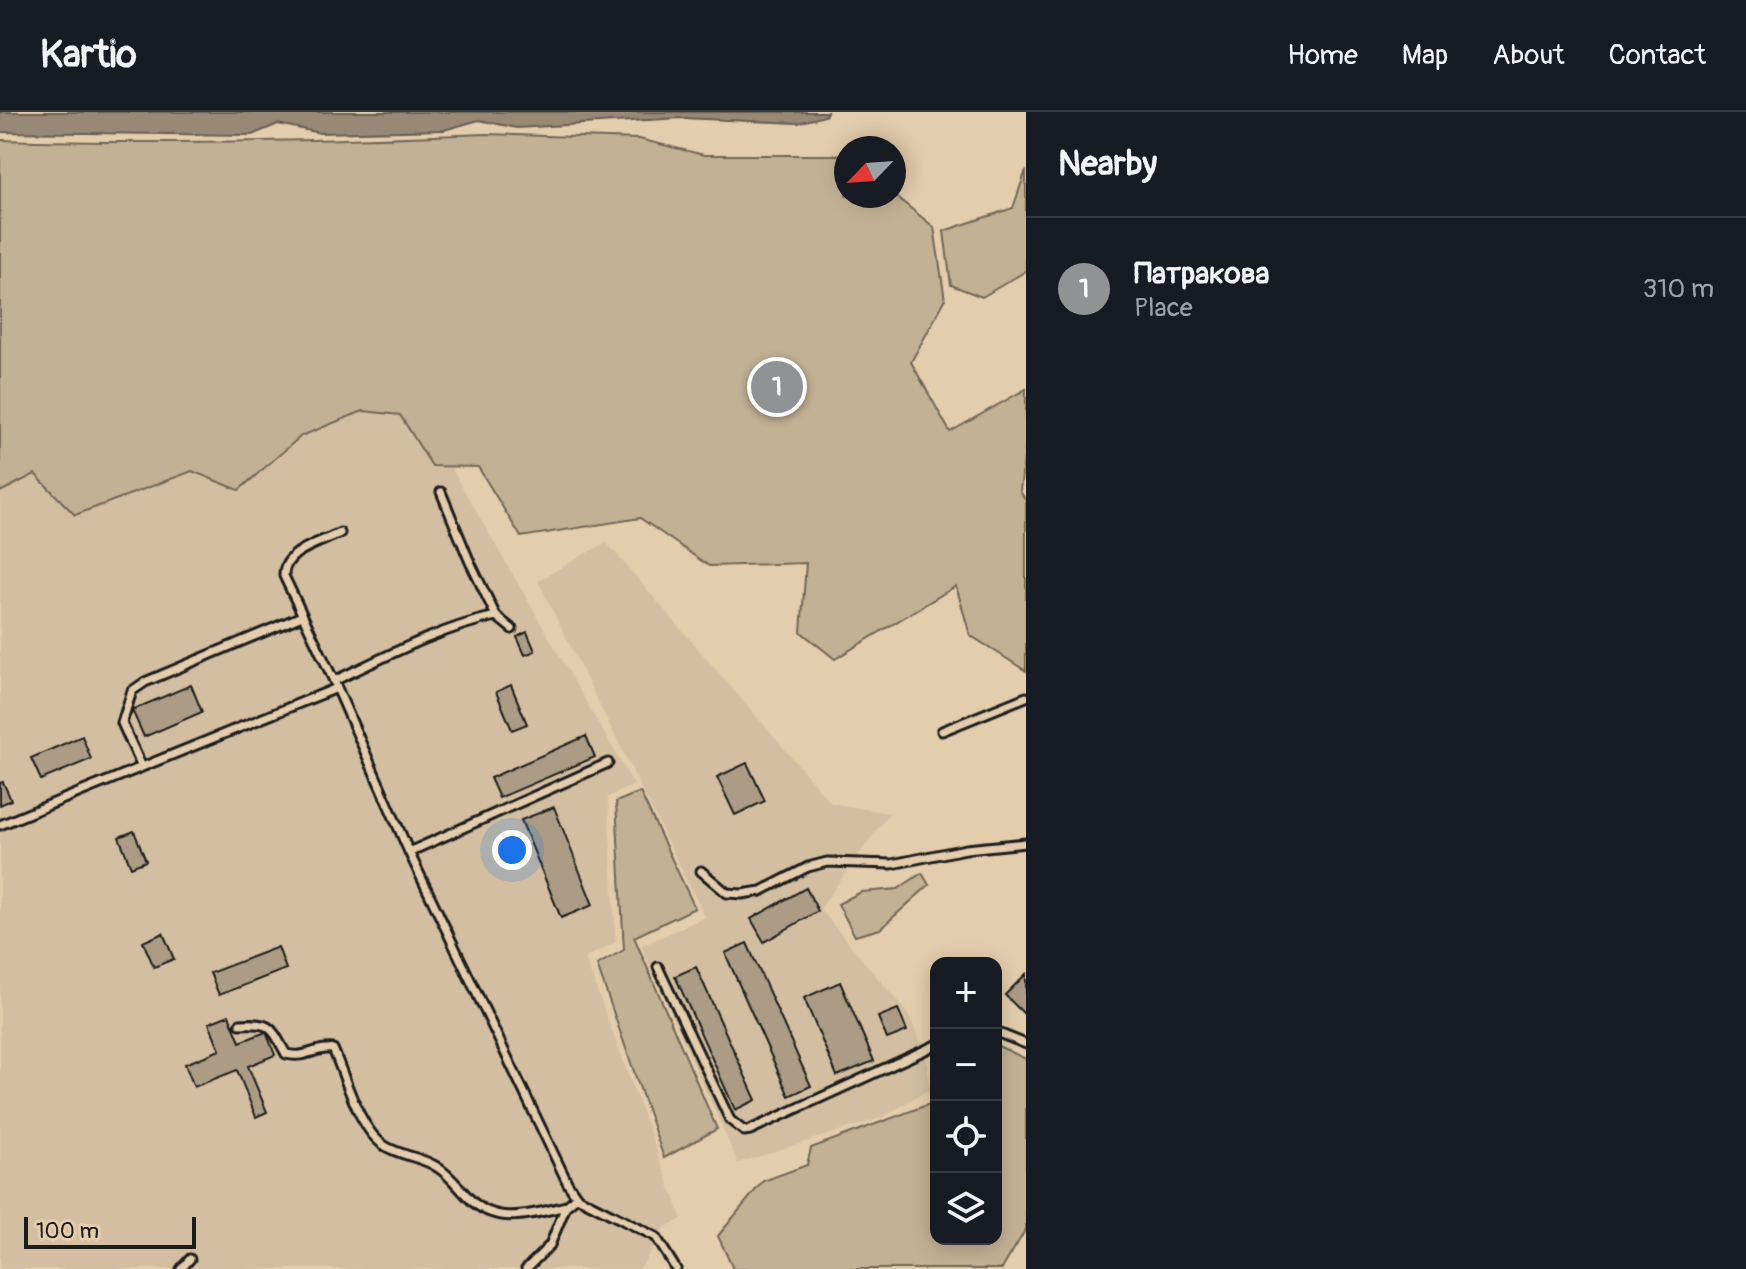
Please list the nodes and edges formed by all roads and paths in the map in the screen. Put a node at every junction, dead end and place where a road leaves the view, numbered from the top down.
1 (441, 492) dead end
2 (340, 533) dead end
3 (302, 616) junction
4 (496, 616) junction
5 (512, 629) dead end
6 (335, 684) junction
7 (1026, 697) edge
8 (942, 731) dead end
9 (608, 763) dead end
10 (142, 767) junction
11 (0, 825) edge
12 (1026, 843) edge
13 (409, 852) junction
14 (701, 871) dead end
15 (658, 967) dead end
16 (240, 1024) dead end
17 (1002, 1034) edge
18 (1026, 1044) edge
19 (930, 1048) edge
20 (577, 1197) junction
21 (566, 1206) junction
22 (190, 1259) dead end
23 (181, 1269) edge
24 (526, 1269) edge
25 (676, 1269) edge

1 - 4 lane
2 - 3 lane
3 - 6 lane
3 - 10 lane
4 - 5 lane
4 - 6 lane
6 - 10 lane
6 - 13 lane
7 - 8 lane
9 - 13 lane
10 - 11 lane
12 - 14 lane
13 - 20 lane
15 - 19 lane
16 - 21 lane
17 - 18 lane
20 - 21 lane
20 - 25 lane
21 - 24 lane
22 - 23 lane

